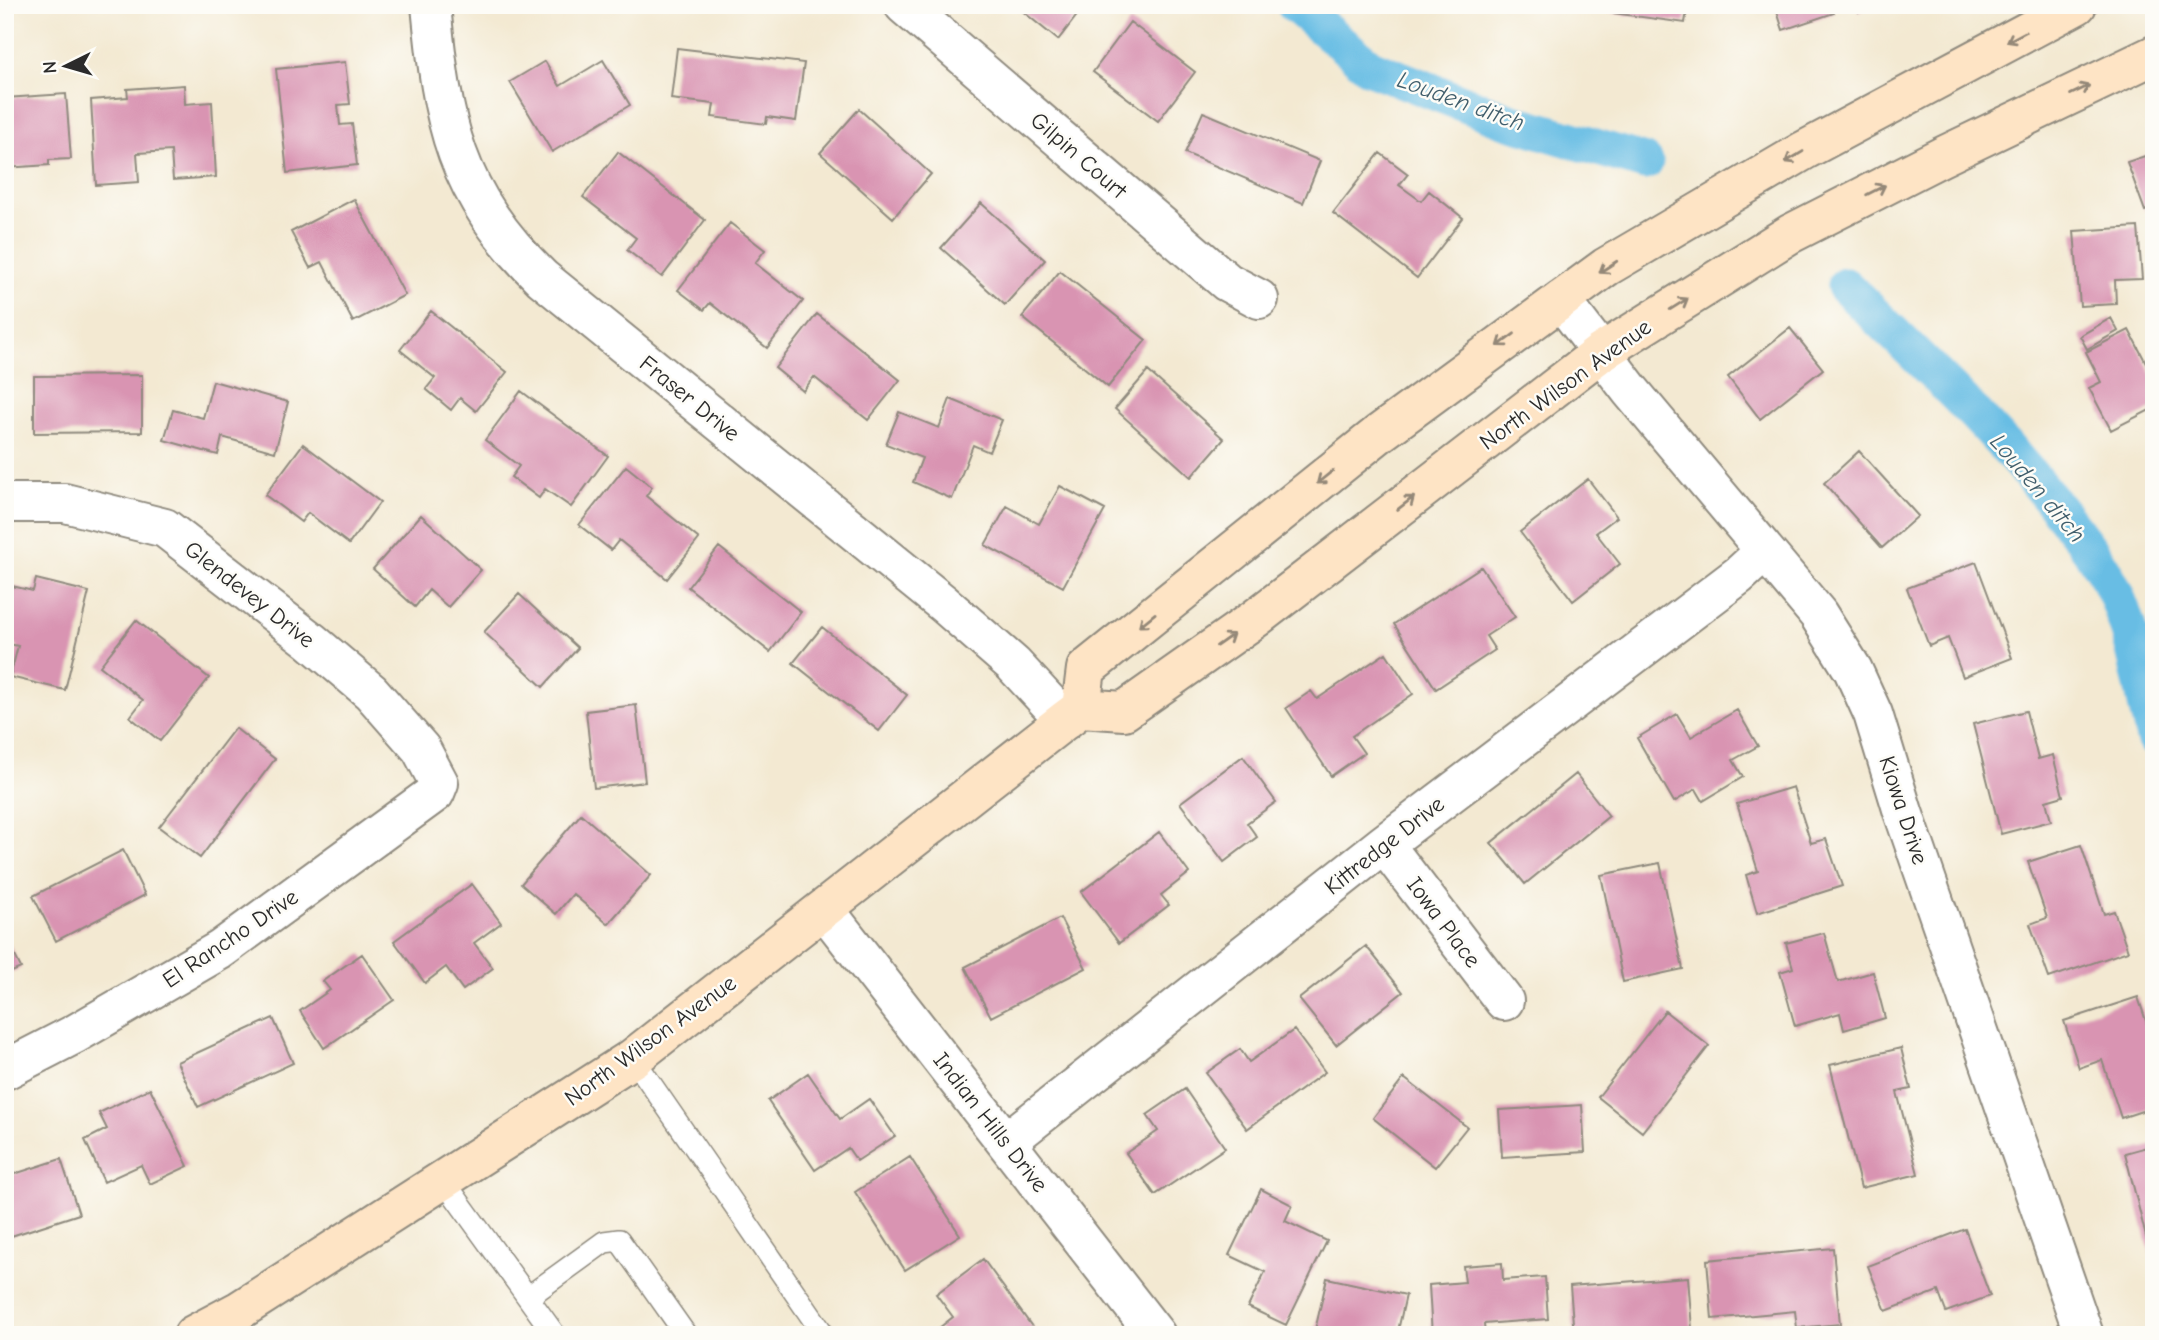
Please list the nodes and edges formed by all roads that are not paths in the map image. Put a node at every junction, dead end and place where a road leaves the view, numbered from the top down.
1 (431, 5) edge
2 (904, 5) edge
3 (2077, 5) edge
4 (2154, 55) edge
5 (1259, 299) dead end
6 (1561, 300) junction
7 (1600, 353) junction
8 (5, 503) edge
9 (1764, 552) junction
10 (1073, 714) junction
11 (439, 783) joint
12 (1384, 844) junction
13 (825, 910) junction
14 (1504, 1001) dead end
15 (633, 1058) junction
16 (5, 1070) edge
17 (1006, 1142) junction
18 (443, 1180) junction
19 (528, 1297) junction
20 (193, 1335) edge
21 (555, 1335) edge
22 (686, 1335) edge
23 (824, 1335) edge
24 (1156, 1335) edge
25 (2084, 1335) edge

1 - 10 street, Fraser Drive
2 - 5 street, Gilpin Court
3 -> 6 main road
7 -> 4 main road, North Wilson Avenue
6 - 7 street, Kiowa Drive
6 -> 10 main road
7 - 9 street, Kiowa Drive
10 -> 7 main road, North Wilson Avenue
8 - 11 street, Glendevey Drive
9 - 12 street, Kittredge Drive
9 - 25 street, Kiowa Drive
10 - 13 main road, North Wilson Avenue
11 - 16 street, El Rancho Drive
12 - 14 street, Iowa Place
12 - 17 street, Kittredge Drive
13 - 15 main road, North Wilson Avenue
13 - 17 street, Indian Hills Drive
15 - 18 main road, North Wilson Avenue
15 - 23 lane
17 - 24 street, Indian Hills Drive
18 - 19 lane
18 - 20 main road, North Wilson Avenue
19 - 21 lane
19 - 22 lane

